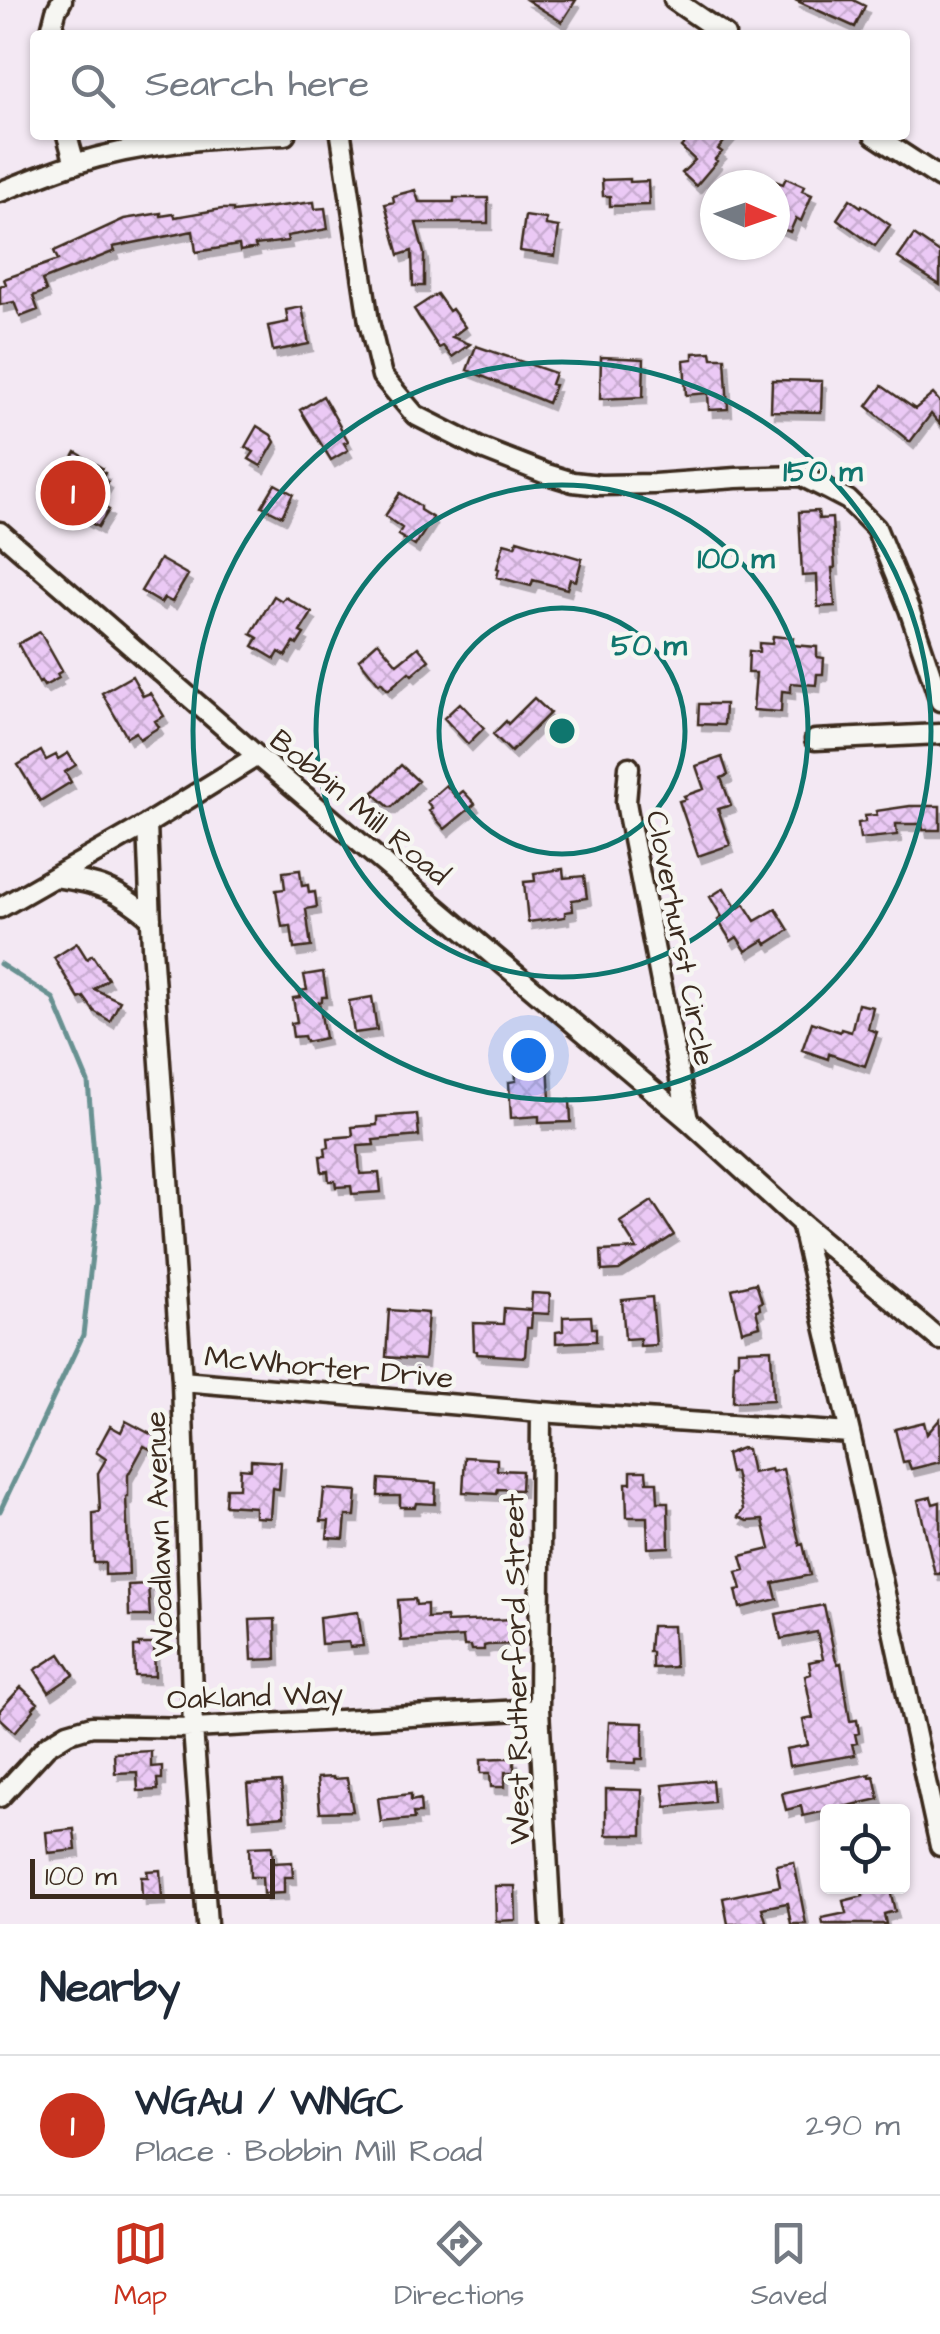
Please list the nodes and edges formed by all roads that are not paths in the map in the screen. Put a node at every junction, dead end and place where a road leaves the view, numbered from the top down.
1 (62, 0) edge
2 (674, 0) edge
3 (51, 30) edge
4 (718, 30) edge
5 (68, 140) edge
6 (211, 140) edge
7 (342, 140) edge
8 (882, 140) edge
9 (75, 164) junction
10 (940, 178) edge
11 (0, 192) edge
12 (0, 532) edge
13 (940, 701) edge
14 (940, 734) edge
15 (815, 740) dead end
16 (257, 756) junction
17 (629, 767) dead end
18 (147, 824) junction
19 (56, 877) junction
20 (0, 908) edge
21 (151, 918) junction
22 (688, 1120) junction
23 (801, 1223) junction
24 (940, 1340) edge
25 (182, 1382) junction
26 (541, 1412) junction
27 (850, 1434) junction
28 (539, 1709) junction
29 (193, 1728) junction
30 (0, 1796) edge
31 (940, 1846) edge
32 (206, 1924) edge
33 (551, 1924) edge

1 - 3 street
2 - 4 street
5 - 9 street
6 - 9 street
7 - 13 street
8 - 10 street
9 - 11 street
12 - 16 street, Bobbin Mill Road
14 - 15 street
16 - 18 street
16 - 22 street, Bobbin Mill Road
17 - 22 street, Cloverhurst Circle
18 - 19 street
18 - 21 street, McWhorter Drive
19 - 20 street
19 - 21 street
21 - 25 street, McWhorter Drive
22 - 23 street, Bobbin Mill Road
23 - 24 street, Bobbin Mill Road
23 - 27 street
25 - 26 street, McWhorter Drive
25 - 29 street, Woodlawn Avenue
26 - 27 street, McWhorter Drive
26 - 28 street, West Rutherford Street
27 - 31 street
28 - 29 street, Oakland Way
28 - 33 street, West Rutherford Street
29 - 30 street, Oakland Way
29 - 32 street, Woodlawn Avenue

